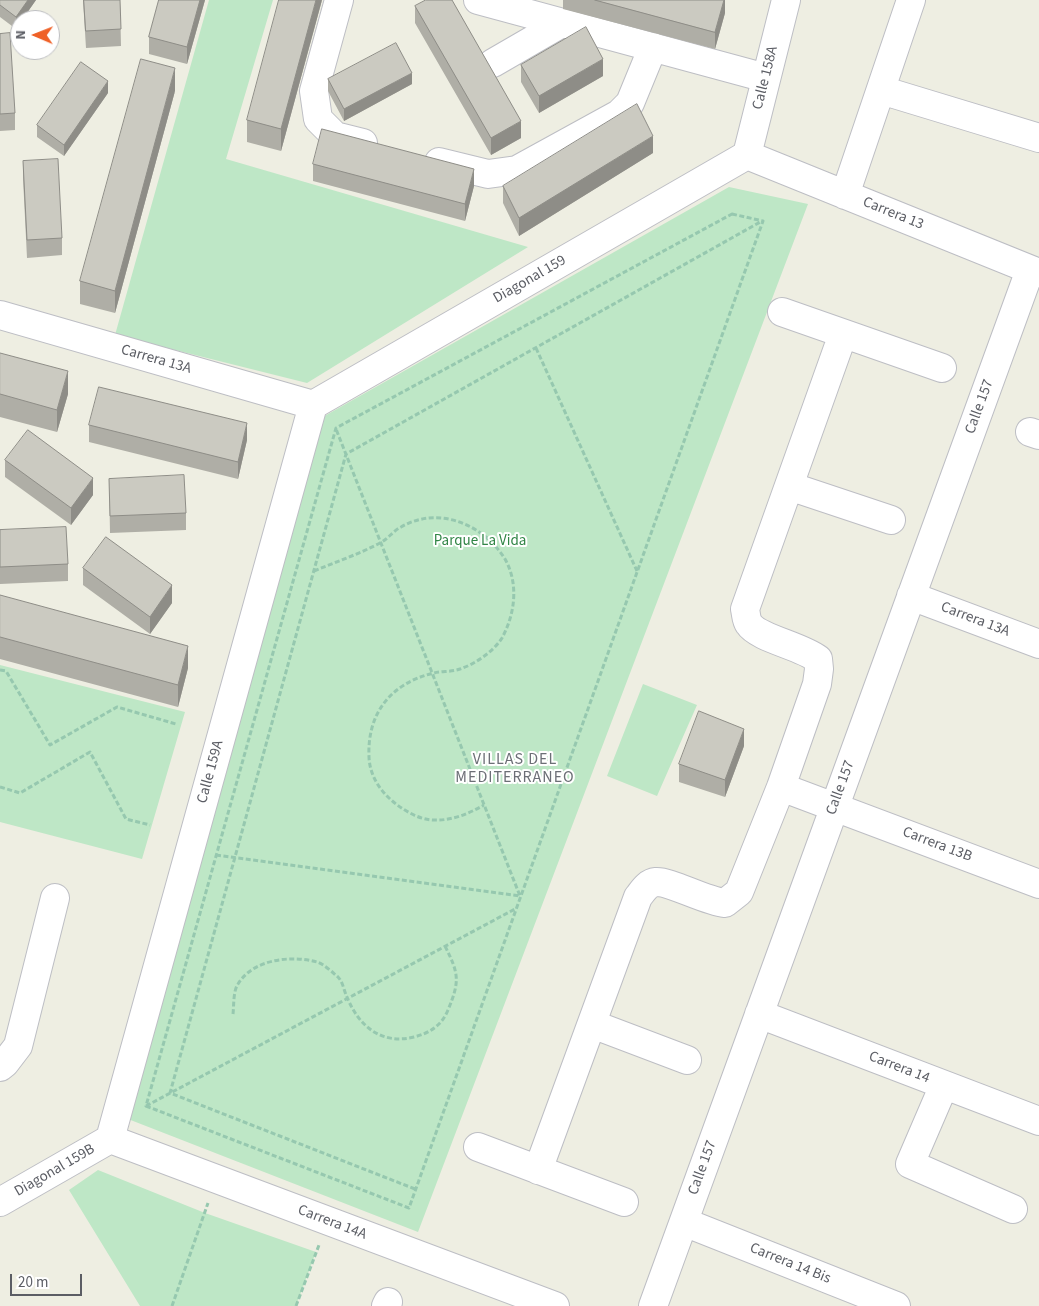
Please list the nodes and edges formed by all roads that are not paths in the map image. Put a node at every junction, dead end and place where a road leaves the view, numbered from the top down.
1 (339, 0) edge
2 (478, 0) edge
3 (786, 0) edge
4 (911, 0) edge
5 (562, 23) junction
6 (653, 46) junction
7 (493, 63) dead end
8 (766, 78) junction
9 (881, 90) junction
10 (1039, 138) edge
11 (383, 148) edge
12 (412, 155) edge
13 (746, 156) junction
14 (845, 195) junction
15 (1034, 271) edge
16 (782, 312) dead end
17 (0, 316) edge
18 (843, 334) junction
19 (942, 368) dead end
20 (312, 405) junction
21 (789, 486) junction
22 (891, 520) dead end
23 (911, 596) junction
24 (1039, 644) edge
25 (781, 787) junction
26 (834, 806) junction
27 (1039, 884) edge
28 (55, 898) dead end
29 (759, 1014) junction
30 (592, 1024) junction
31 (687, 1060) dead end
32 (0, 1067) edge
33 (944, 1085) junction
34 (1039, 1121) edge
35 (110, 1139) junction
36 (478, 1147) dead end
37 (538, 1170) junction
38 (0, 1202) edge
39 (624, 1202) dead end
40 (1013, 1209) dead end
41 (684, 1222) junction
42 (555, 1306) edge
43 (653, 1306) edge
44 (896, 1306) edge

1 - 11 street
2 - 5 street
3 - 8 street, Calle 158A
4 - 9 street
5 - 6 street
5 - 7 street
6 - 8 street
6 - 12 street
8 - 13 street, Calle 158A
9 - 10 street
9 - 14 street
13 - 14 street, Carrera 13
13 - 20 street, Diagonal 159
14 - 15 street, Carrera 13
15 - 23 street, Calle 157
16 - 18 street
17 - 20 street, Carrera 13A
18 - 19 street
18 - 21 street
20 - 35 street, Calle 159A
21 - 22 street
21 - 25 street
23 - 24 street, Carrera 13A
23 - 26 street, Calle 157
25 - 26 street, Carrera 13B
25 - 30 street
26 - 27 street, Carrera 13B
26 - 29 street, Calle 157
28 - 32 street
29 - 33 street, Carrera 14
29 - 41 street, Calle 157
30 - 31 street
30 - 37 street
33 - 34 street, Carrera 14
33 - 40 street
35 - 38 street, Diagonal 159B
35 - 42 street, Carrera 14A
36 - 37 street
37 - 39 street
41 - 43 street, Calle 157
41 - 44 street, Carrera 14 Bis

